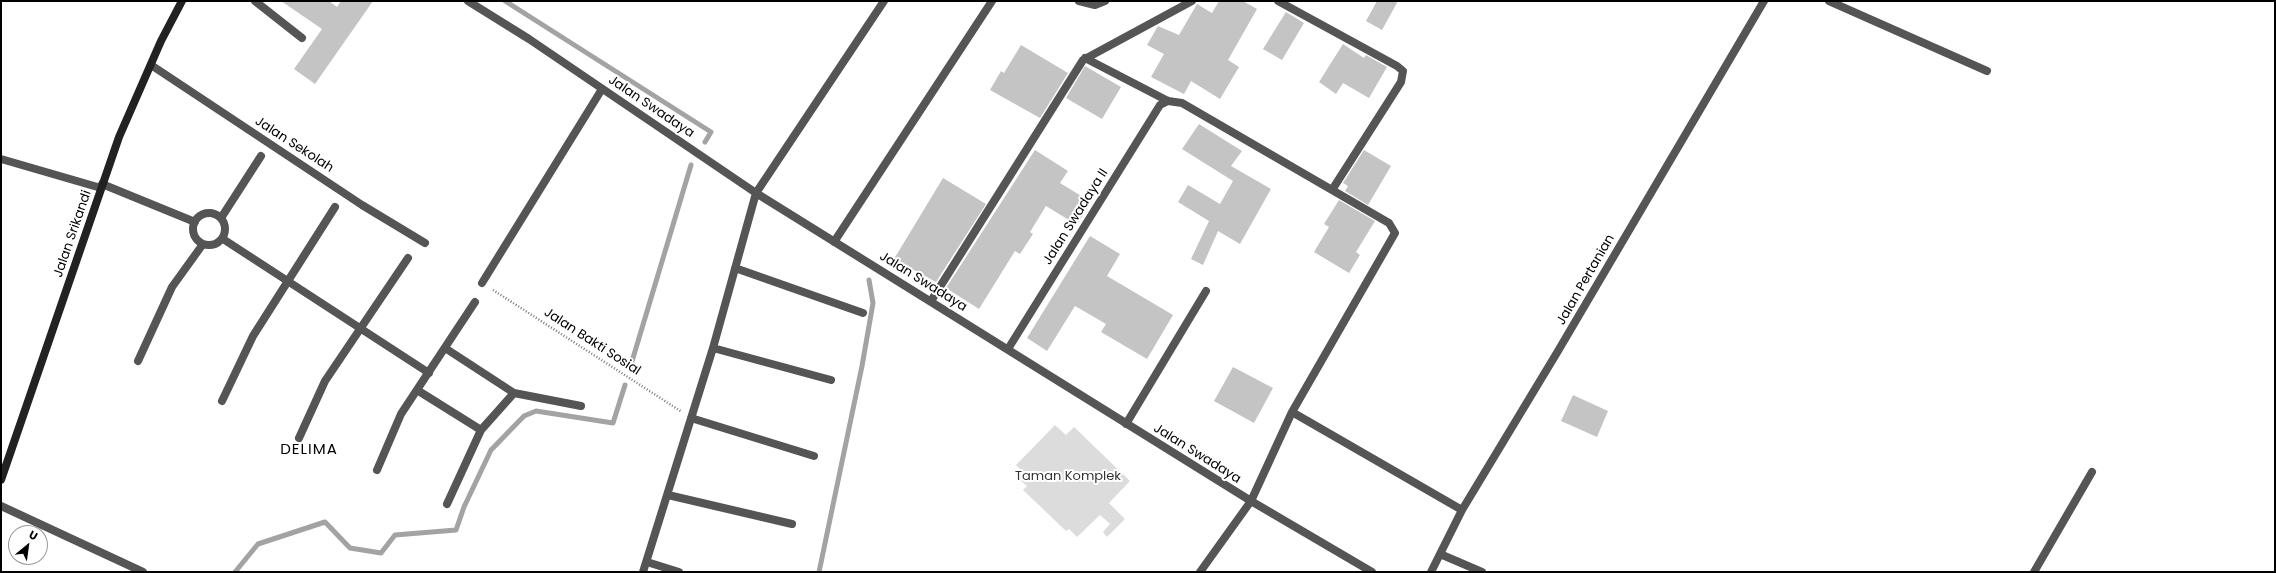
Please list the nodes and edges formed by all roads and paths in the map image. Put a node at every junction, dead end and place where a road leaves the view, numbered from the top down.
1 (182, 1) edge
2 (255, 1) edge
3 (468, 1) edge
4 (884, 1) edge
5 (992, 1) edge
6 (1079, 1) edge
7 (1105, 1) edge
8 (1192, 1) edge
9 (1278, 1) edge
10 (1764, 1) edge
11 (1829, 1) edge
12 (302, 38) dead end
13 (1085, 58) junction
14 (151, 65) junction
15 (1987, 71) dead end
16 (602, 89) junction
17 (1168, 101) junction
18 (261, 156) dead end
19 (1, 159) edge
20 (102, 186) junction
21 (1332, 190) junction
22 (756, 193) junction
23 (335, 207) dead end
24 (221, 218) junction
25 (195, 222) junction
26 (223, 239) junction
27 (425, 242) dead end
28 (834, 242) junction
29 (203, 244) junction
30 (408, 258) dead end
31 (735, 268) junction
32 (288, 282) junction
33 (482, 283) joint
34 (1206, 291) dead end
35 (931, 301) junction
36 (475, 302) dead end
37 (863, 313) dead end
38 (359, 328) junction
39 (445, 348) junction
40 (713, 348) junction
41 (1008, 349) junction
42 (138, 361) dead end
43 (429, 373) junction
44 (831, 380) dead end
45 (417, 390) junction
46 (514, 393) junction
47 (222, 401) dead end
48 (581, 406) dead end
49 (1292, 412) junction
50 (691, 418) junction
51 (1126, 424) junction
52 (481, 430) junction
53 (299, 438) dead end
54 (814, 456) dead end
55 (376, 470) dead end
56 (2092, 472) dead end
57 (1, 480) edge
58 (668, 494) junction
59 (1251, 501) junction
60 (447, 504) dead end
61 (1, 506) edge
62 (1462, 510) junction
63 (792, 524) dead end
64 (1440, 554) junction
65 (647, 562) junction
66 (143, 572) edge
67 (644, 572) edge
68 (679, 572) edge
69 (1200, 572) edge
70 (1372, 572) edge
71 (1431, 572) edge
72 (1482, 572) edge
73 (2034, 572) edge

1 - 14 main road, Jalan Srikandi
2 - 12 street
3 - 16 street, Jalan Swadaya
4 - 22 street
5 - 28 street
6 - 7 street
8 - 13 street
9 - 21 street
10 - 62 street, Jalan Pertanian
11 - 15 street
13 - 17 street
13 - 35 street
14 - 20 main road, Jalan Srikandi
14 - 27 street, Jalan Sekolah
16 - 22 street, Jalan Swadaya
16 - 33 street
17 - 21 street
17 - 41 street, Jalan Swadaya II
18 - 24 street
19 - 20 street
20 - 25 street
20 - 57 main road, Jalan Srikandi
21 - 49 street
22 - 28 street, Jalan Swadaya
22 - 31 street
23 - 32 street
24 - 25 street
24 - 26 street
25 - 29 street
26 - 29 street
26 - 32 street
28 - 35 street, Jalan Swadaya
29 - 42 street
30 - 38 street
31 - 37 street
31 - 40 street
32 - 38 street
32 - 47 street
33 - 50 path, Jalan Bakti Sosial
34 - 51 street
35 - 41 street, Jalan Swadaya
36 - 39 street
38 - 43 street
38 - 53 street
39 - 43 street
39 - 46 street
40 - 44 street
40 - 50 street
41 - 51 street, Jalan Swadaya
43 - 45 street
45 - 52 street
45 - 55 street
46 - 48 street
46 - 52 street
49 - 59 street
49 - 62 street
50 - 54 street
50 - 58 street
51 - 59 street, Jalan Swadaya
52 - 60 street
56 - 73 street
58 - 63 street
58 - 65 street
59 - 69 street
59 - 70 street, Jalan Swadaya
61 - 66 street
62 - 64 street, Jalan Pertanian
64 - 71 street, Jalan Pertanian
64 - 72 street
65 - 67 street
65 - 68 street

